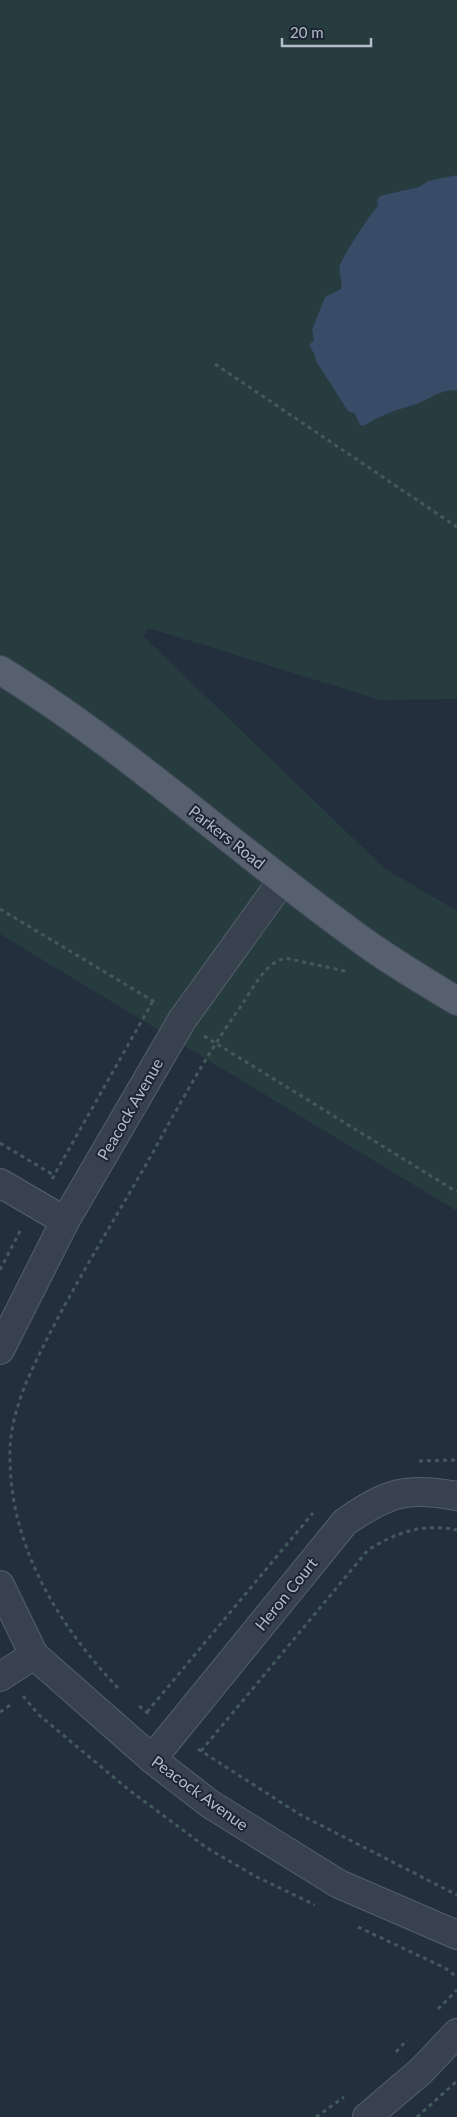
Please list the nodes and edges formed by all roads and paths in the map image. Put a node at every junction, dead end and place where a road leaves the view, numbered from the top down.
1 (215, 364) dead end
2 (457, 527) edge
3 (0, 670) edge
4 (282, 881) junction
5 (0, 910) edge
6 (344, 971) dead end
7 (152, 1001) junction
8 (457, 1001) edge
9 (182, 1020) junction
10 (214, 1043) junction
11 (0, 1143) edge
12 (55, 1176) junction
13 (0, 1183) edge
14 (457, 1192) edge
15 (35, 1204) junction
16 (65, 1221) junction
17 (0, 1270) edge
18 (0, 1350) edge
19 (457, 1496) edge
20 (457, 1530) edge
21 (0, 1584) edge
22 (34, 1655) junction
23 (0, 1677) edge
24 (125, 1695) dead end
25 (132, 1701) dead end
26 (174, 1732) junction
27 (201, 1751) junction
28 (152, 1759) junction
29 (457, 1895) edge
30 (457, 1935) edge
31 (457, 1990) edge
32 (437, 2010) dead end
33 (457, 2033) edge
34 (410, 2037) dead end
35 (390, 2057) dead end
36 (457, 2080) edge
37 (348, 2095) dead end
38 (316, 2117) edge
39 (367, 2117) edge
40 (417, 2117) edge

1 - 2 path
3 - 4 main road, Parkers Road
4 - 8 main road, Parkers Road
4 - 9 street, Peacock Avenue
5 - 7 path
6 - 10 path
7 - 9 path
7 - 12 path
9 - 10 path
9 - 16 street, Peacock Avenue
10 - 14 path
10 - 24 path
11 - 12 path
12 - 15 path
13 - 15 street
15 - 16 street
15 - 17 path
16 - 18 street, Peacock Avenue
19 - 26 street, Heron Court
20 - 27 path
21 - 22 street, Peacock Avenue
22 - 23 street
22 - 28 street, Peacock Avenue
25 - 26 path
26 - 27 path
26 - 28 street, Heron Court
27 - 29 path
28 - 30 street, Peacock Avenue
31 - 32 path
33 - 39 street
34 - 35 path
36 - 40 path
37 - 38 path

